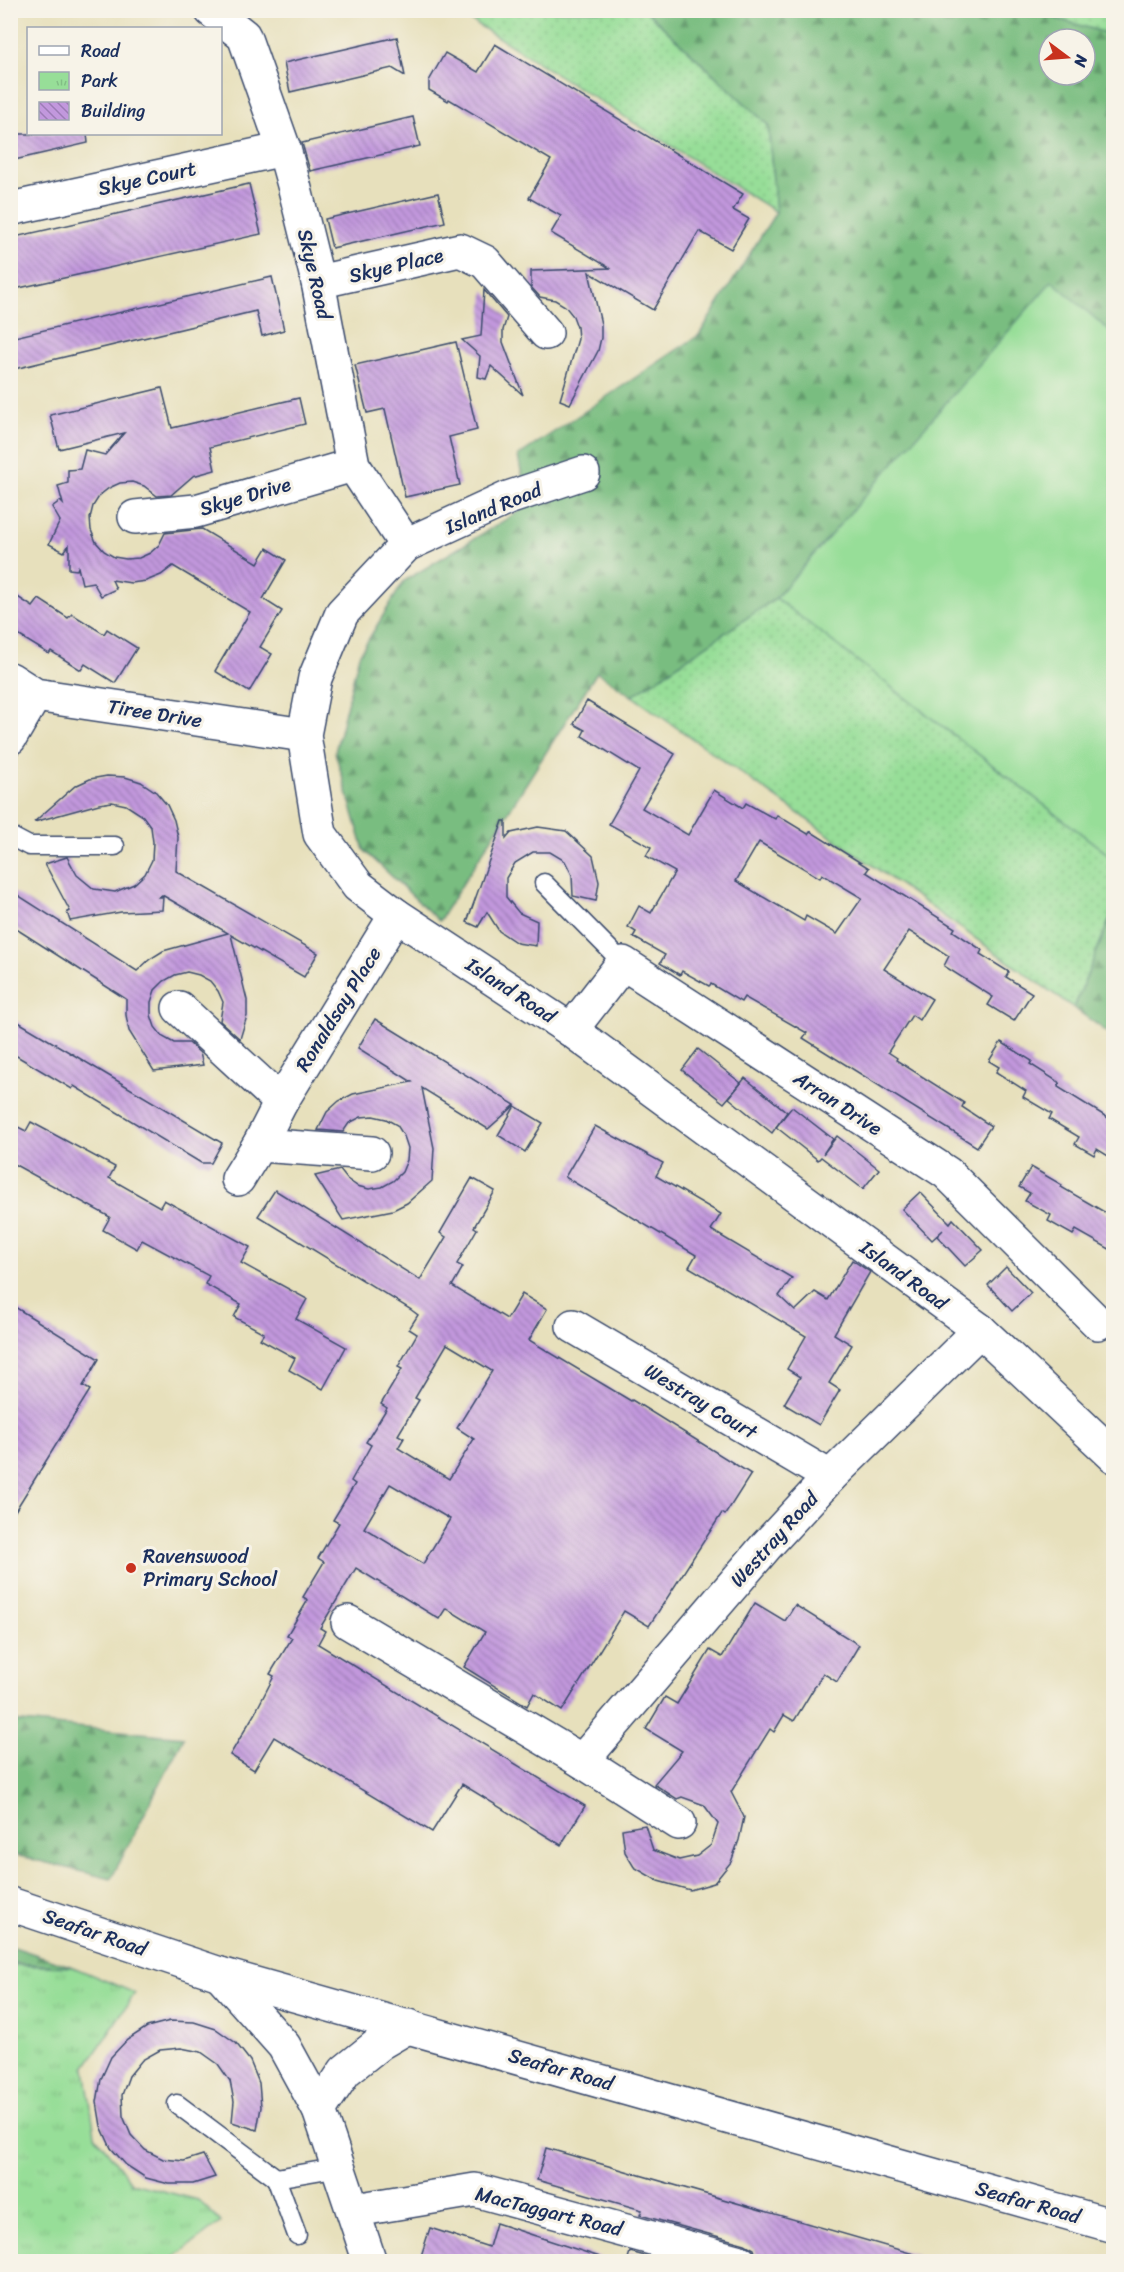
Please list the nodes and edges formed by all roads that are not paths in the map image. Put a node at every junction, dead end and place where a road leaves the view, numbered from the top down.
1 (211, 10) edge
2 (284, 149) junction
3 (10, 209) edge
4 (318, 282) junction
5 (546, 333) dead end
6 (353, 465) junction
7 (583, 473) dead end
8 (135, 517) dead end
9 (406, 545) junction
10 (23, 687) edge
11 (304, 735) junction
12 (10, 738) edge
13 (10, 836) edge
14 (115, 846) dead end
15 (544, 883) dead end
16 (396, 915) junction
17 (622, 963) junction
18 (179, 1008) dead end
19 (571, 1030) junction
20 (280, 1102) junction
21 (259, 1145) junction
22 (372, 1153) dead end
23 (238, 1179) dead end
24 (1098, 1323) dead end
25 (573, 1326) dead end
26 (980, 1330) junction
27 (1113, 1456) edge
28 (830, 1477) junction
29 (348, 1622) dead end
30 (582, 1761) junction
31 (679, 1823) dead end
32 (10, 1904) edge
33 (220, 1974) junction
34 (409, 2026) junction
35 (177, 2104) dead end
36 (320, 2110) junction
37 (340, 2167) junction
38 (276, 2178) junction
39 (355, 2210) junction
40 (1113, 2226) edge
41 (297, 2235) dead end
42 (370, 2262) edge
43 (740, 2262) edge

1 - 2 street, Skye Road
2 - 3 street, Skye Court
2 - 4 street, Skye Road
4 - 5 street, Skye Place
4 - 6 street, Skye Road
6 - 8 street, Skye Drive
6 - 9 street, Skye Road
7 - 9 street, Island Road
9 - 11 street, Island Road
10 - 11 street, Tiree Drive
10 - 12 street
11 - 16 street, Island Road
13 - 14 lane
15 - 17 lane
16 - 19 street, Island Road
16 - 20 street, Ronaldsay Place
17 - 19 street
17 - 24 street, Arran Drive
18 - 20 street
19 - 26 street, Island Road
20 - 21 street, Ronaldsay Place
21 - 22 street
21 - 23 street, Ronaldsay Place
25 - 28 street, Westray Court
26 - 27 street, Island Road
26 - 28 street, Westray Road
28 - 30 street, Westray Road
29 - 30 street
30 - 31 street
32 - 33 street, Seafar Road
33 - 34 street, Seafar Road
33 - 36 street
34 - 36 street
34 - 40 street, Seafar Road
35 - 38 lane
36 - 37 street
37 - 38 lane
37 - 39 street
38 - 41 lane
39 - 42 street
39 - 43 street, MacTaggart Road

